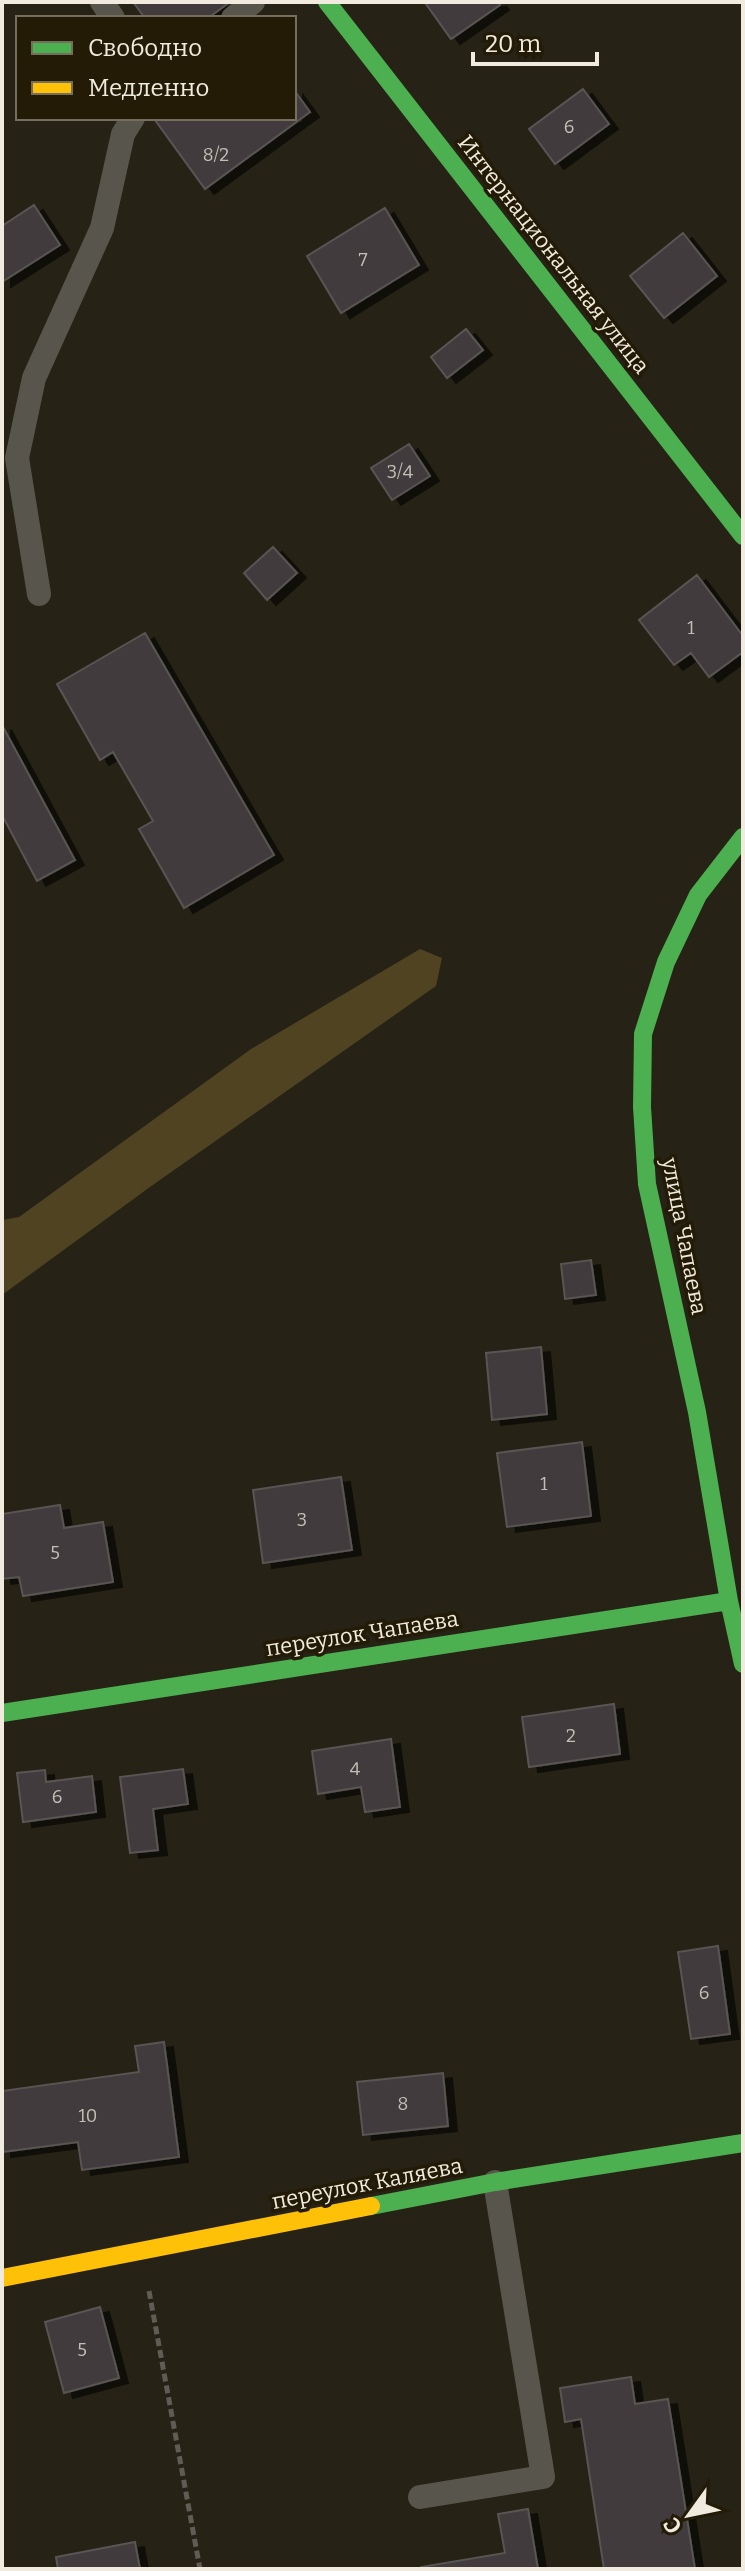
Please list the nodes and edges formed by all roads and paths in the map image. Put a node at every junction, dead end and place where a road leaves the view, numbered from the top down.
1 (253, 2) edge
2 (327, 2) edge
3 (236, 16) edge
4 (132, 120) edge
5 (743, 536) edge
6 (39, 594) dead end
7 (743, 837) edge
8 (729, 1601) junction
9 (743, 1664) edge
10 (2, 1713) edge
11 (743, 2143) edge
12 (495, 2182) junction
13 (2, 2278) edge
14 (148, 2290) dead end
15 (420, 2497) dead end
16 (200, 2569) edge

1 - 3 lane
2 - 5 street, Интернациональная улица
4 - 6 lane
7 - 8 street, улица Чапаева
8 - 9 street, улица Чапаева
8 - 10 street, переулок Чапаева
11 - 12 street, переулок Каляева
12 - 13 street, переулок Каляева
12 - 15 lane
14 - 16 path

